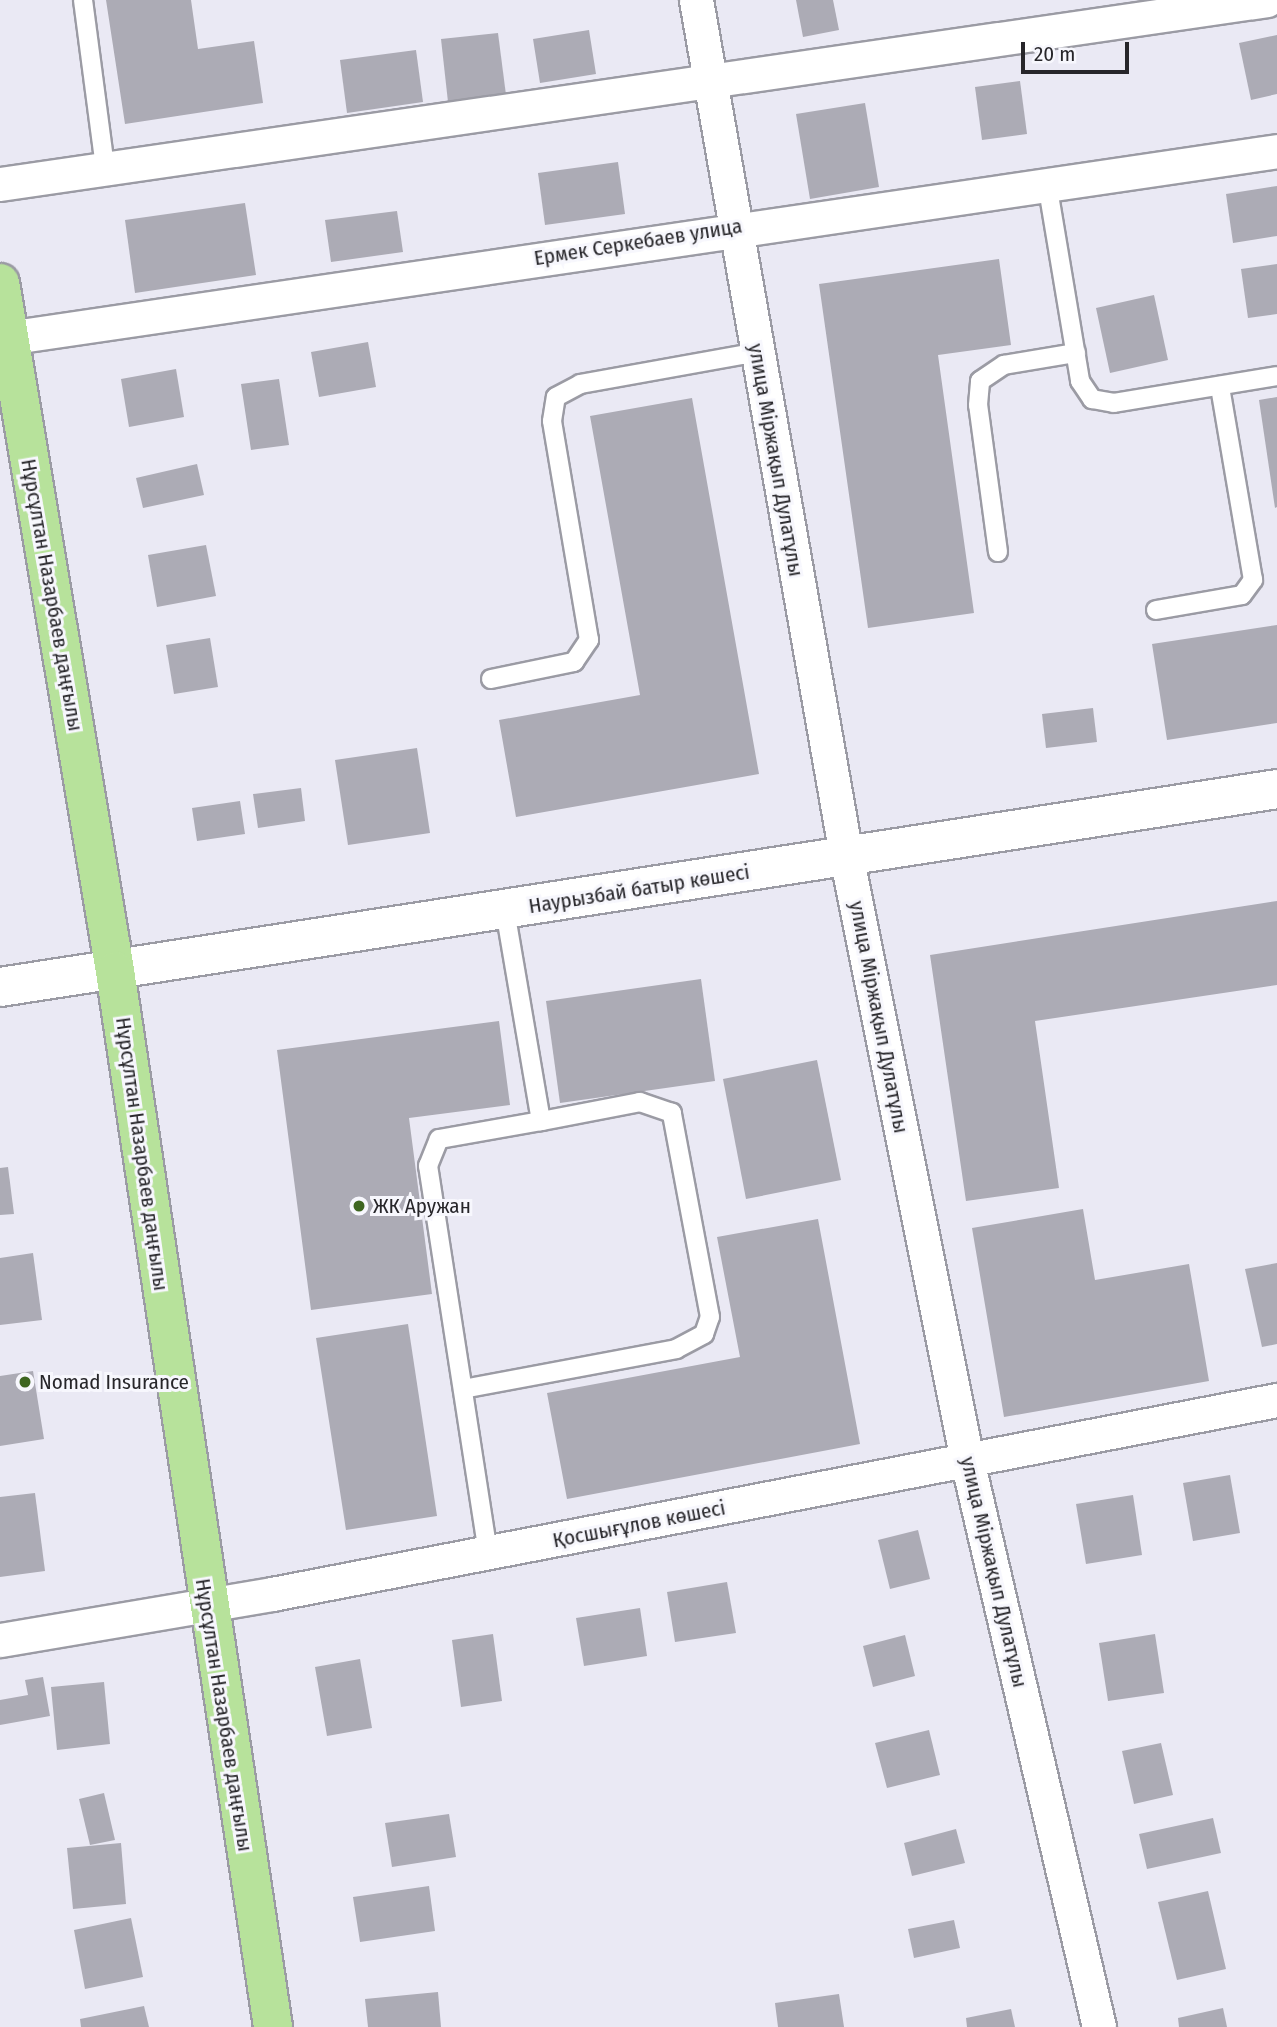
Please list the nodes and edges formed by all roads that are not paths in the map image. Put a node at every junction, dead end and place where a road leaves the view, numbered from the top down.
1 (83, 0) edge
2 (696, 0) edge
3 (1267, 0) edge
4 (708, 79) junction
5 (1277, 151) edge
6 (105, 168) junction
7 (1046, 183) junction
8 (0, 184) edge
9 (735, 228) junction
10 (0, 283) edge
11 (4, 338) edge
12 (757, 352) junction
13 (1076, 353) junction
14 (1277, 376) edge
15 (1220, 386) junction
16 (998, 552) dead end
17 (1156, 610) dead end
18 (491, 679) dead end
19 (1277, 789) edge
20 (846, 855) junction
21 (505, 911) junction
22 (115, 971) junction
23 (0, 987) edge
24 (541, 1121) junction
25 (463, 1389) junction
26 (1277, 1400) edge
27 (967, 1460) junction
28 (488, 1553) junction
29 (207, 1605) junction
30 (0, 1640) edge
31 (273, 2027) edge
32 (1099, 2027) edge

1 - 6 lane
2 - 4 street, улица Міржақып Дулатұлы
3 - 4 street
4 - 6 street
4 - 9 street, улица Міржақып Дулатұлы
5 - 7 street, Ермек Серкебаев улица
6 - 8 street
7 - 9 street, Ермек Серкебаев улица
7 - 13 lane
9 - 11 street, Ермек Серкебаев улица
9 - 12 street, улица Міржақып Дулатұлы
10 - 11 highway, Нұрсұлтан Назарбаев даңғылы
11 - 22 highway, Нұрсұлтан Назарбаев даңғылы
12 - 18 lane
12 - 20 street, улица Міржақып Дулатұлы
13 - 15 lane
13 - 16 lane
14 - 15 lane
15 - 17 lane
19 - 20 street, Наурызбай батыр көшесі
20 - 21 street, Наурызбай батыр көшесі
20 - 27 street, улица Міржақып Дулатұлы
21 - 22 street, Наурызбай батыр көшесі
21 - 24 lane
22 - 23 street, Наурызбай батыр көшесі
22 - 29 highway, Нұрсұлтан Назарбаев даңғылы
24 - 25 lane
24 - 25 lane
25 - 28 lane
26 - 27 street, Қосшығұлов көшесі
27 - 28 street, Қосшығұлов көшесі
27 - 32 street, улица Міржақып Дулатұлы
28 - 29 street, Қосшығұлов көшесі
29 - 30 street, Қосшығұлов көшесі
29 - 31 highway, Нұрсұлтан Назарбаев даңғылы

